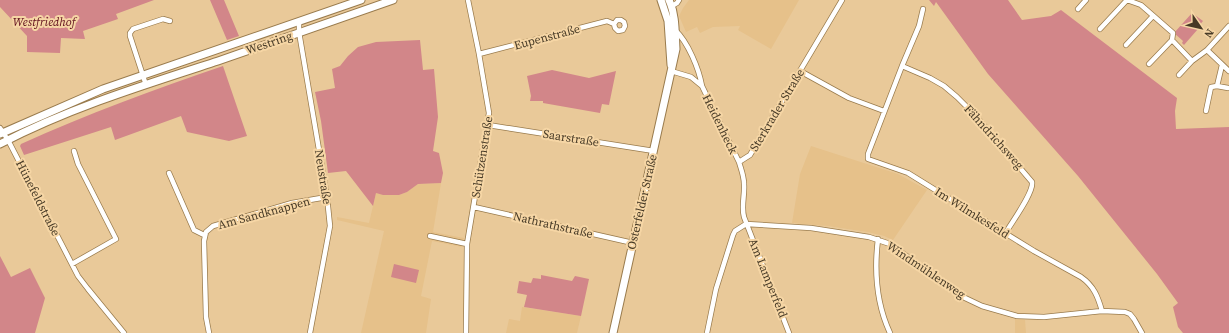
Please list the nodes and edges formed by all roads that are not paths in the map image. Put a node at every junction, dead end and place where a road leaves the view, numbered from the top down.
1 (361, 0) edge
2 (393, 0) edge
3 (468, 0) edge
4 (661, 0) edge
5 (679, 0) edge
6 (842, 0) edge
7 (1086, 0) edge
8 (1127, 0) edge
9 (671, 3) edge
10 (923, 9) dead end
11 (1078, 9) dead end
12 (1153, 16) junction
13 (170, 21) dead end
14 (299, 21) junction
15 (614, 24) dead end
16 (1229, 26) edge
17 (1100, 29) dead end
18 (675, 30) junction
19 (299, 32) junction
20 (1172, 40) junction
21 (1126, 44) dead end
22 (1207, 50) junction
23 (480, 54) junction
24 (1192, 61) junction
25 (1149, 64) dead end
26 (1222, 65) junction
27 (902, 66) junction
28 (671, 71) junction
29 (800, 71) junction
30 (1229, 72) edge
31 (1179, 75) dead end
32 (143, 76) junction
33 (1229, 82) edge
34 (146, 85) junction
35 (702, 86) junction
36 (1217, 86) junction
37 (1228, 88) edge
38 (884, 111) junction
39 (1206, 111) dead end
40 (488, 124) junction
41 (1, 132) edge
42 (8, 140) junction
43 (0, 144) edge
44 (74, 151) dead end
45 (654, 151) junction
46 (738, 162) junction
47 (169, 172) dead end
48 (327, 197) junction
49 (474, 206) junction
50 (746, 224) junction
51 (1005, 234) junction
52 (204, 235) junction
53 (430, 236) dead end
54 (878, 239) junction
55 (633, 243) junction
56 (467, 244) junction
57 (72, 264) junction
58 (1102, 311) junction
59 (124, 333) edge
60 (209, 333) edge
61 (310, 333) edge
62 (466, 333) edge
63 (613, 333) edge
64 (707, 333) edge
65 (789, 333) edge
66 (890, 333) edge
67 (1142, 333) edge

1 - 14 main road, Westring
2 - 19 main road, Westring
3 - 23 street, Schützenstraße
4 - 28 main road, Osterfelder Straße
5 - 9 street, Osterfelder Straße
6 - 29 street, Sterkrader Straße
7 - 11 street
8 - 12 street
8 - 17 street
9 - 18 main road, Osterfelder Straße
10 - 27 street, Im Wilmkesfeld
12 - 20 street
12 - 21 street
13 - 32 street
14 - 19 street, Neustraße
14 - 32 main road, Westring
15 - 23 street, Eupenstraße
16 - 22 street
18 - 28 main road, Osterfelder Straße
18 - 35 street, Heidenheck
19 - 34 main road, Westring
19 - 48 street, Neustraße
20 - 24 street
20 - 25 street
22 - 24 street
22 - 26 street
23 - 40 street, Schützenstraße
24 - 31 street
26 - 30 street
26 - 36 street
27 - 38 street, Im Wilmkesfeld
27 - 51 street, Fähndrichsweg
28 - 35 street, Heidenheck
28 - 45 main road, Osterfelder Straße
29 - 38 street
29 - 46 street, Sterkrader Straße
32 - 34 street
32 - 41 main road, Westring
33 - 37 street
34 - 42 main road, Westring
35 - 46 street, Heidenheck
36 - 37 street
36 - 39 street
38 - 51 street, Im Wilmkesfeld
40 - 45 street, Saarstraße
40 - 49 street, Schützenstraße
41 - 42 street, Hünefeldstraße
42 - 43 main road, Westring
42 - 57 street, Hünefeldstraße
44 - 57 street
45 - 55 main road, Osterfelder Straße
46 - 50 street, Sterkrader Straße
47 - 52 street, Am Sandknappen
48 - 52 street, Am Sandknappen
48 - 61 street, Neustraße
49 - 55 street, Nathrathstraße
49 - 56 street, Schützenstraße
50 - 54 street, Windmühlenweg
50 - 64 street
50 - 65 street, Am Lamperfeld
51 - 58 street, Im Wilmkesfeld
52 - 60 street, Am Sandknappen
53 - 56 street
54 - 58 street, Windmühlenweg
54 - 66 street
55 - 63 main road, Osterfelder Straße
56 - 62 street, Schützenstraße
57 - 59 street, Hünefeldstraße
58 - 67 street, Windmühlenweg

